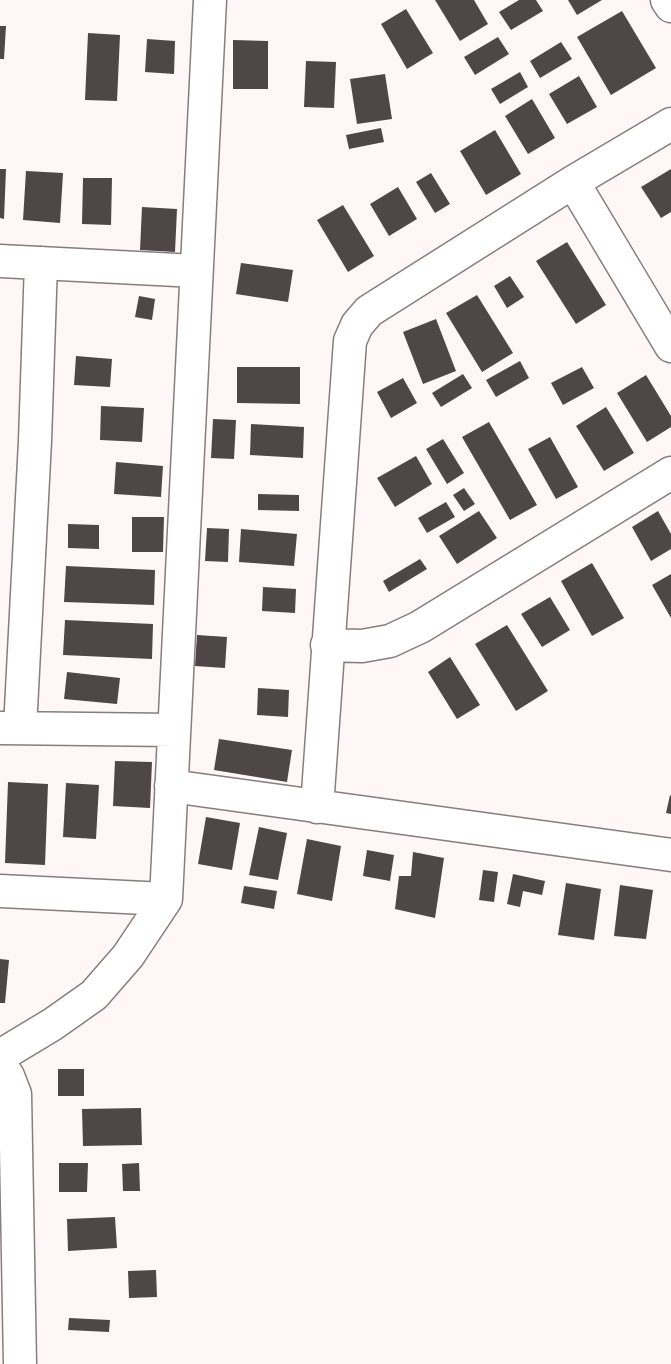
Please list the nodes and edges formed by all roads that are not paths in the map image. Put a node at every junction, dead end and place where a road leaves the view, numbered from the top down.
1 (210, 0) edge
2 (667, 0) edge
3 (671, 6) edge
4 (671, 124) edge
5 (573, 183) junction
6 (0, 261) edge
7 (41, 262) junction
8 (197, 271) junction
9 (671, 346) edge
10 (671, 473) edge
11 (327, 645) junction
12 (10, 728) edge
13 (174, 730) junction
14 (171, 786) junction
15 (317, 807) junction
16 (671, 855) edge
17 (0, 891) edge
18 (166, 899) junction
19 (0, 1056) edge
20 (0, 1065) edge
21 (13, 1344) edge

1 - 8 street
2 - 3 street
4 - 5 street
5 - 9 street
5 - 11 street
6 - 7 street
7 - 8 street
7 - 12 street
8 - 13 street
10 - 11 street
11 - 15 street
12 - 13 street
13 - 14 street
14 - 15 street
14 - 18 street
15 - 16 street
17 - 18 street
18 - 19 street
20 - 21 street

